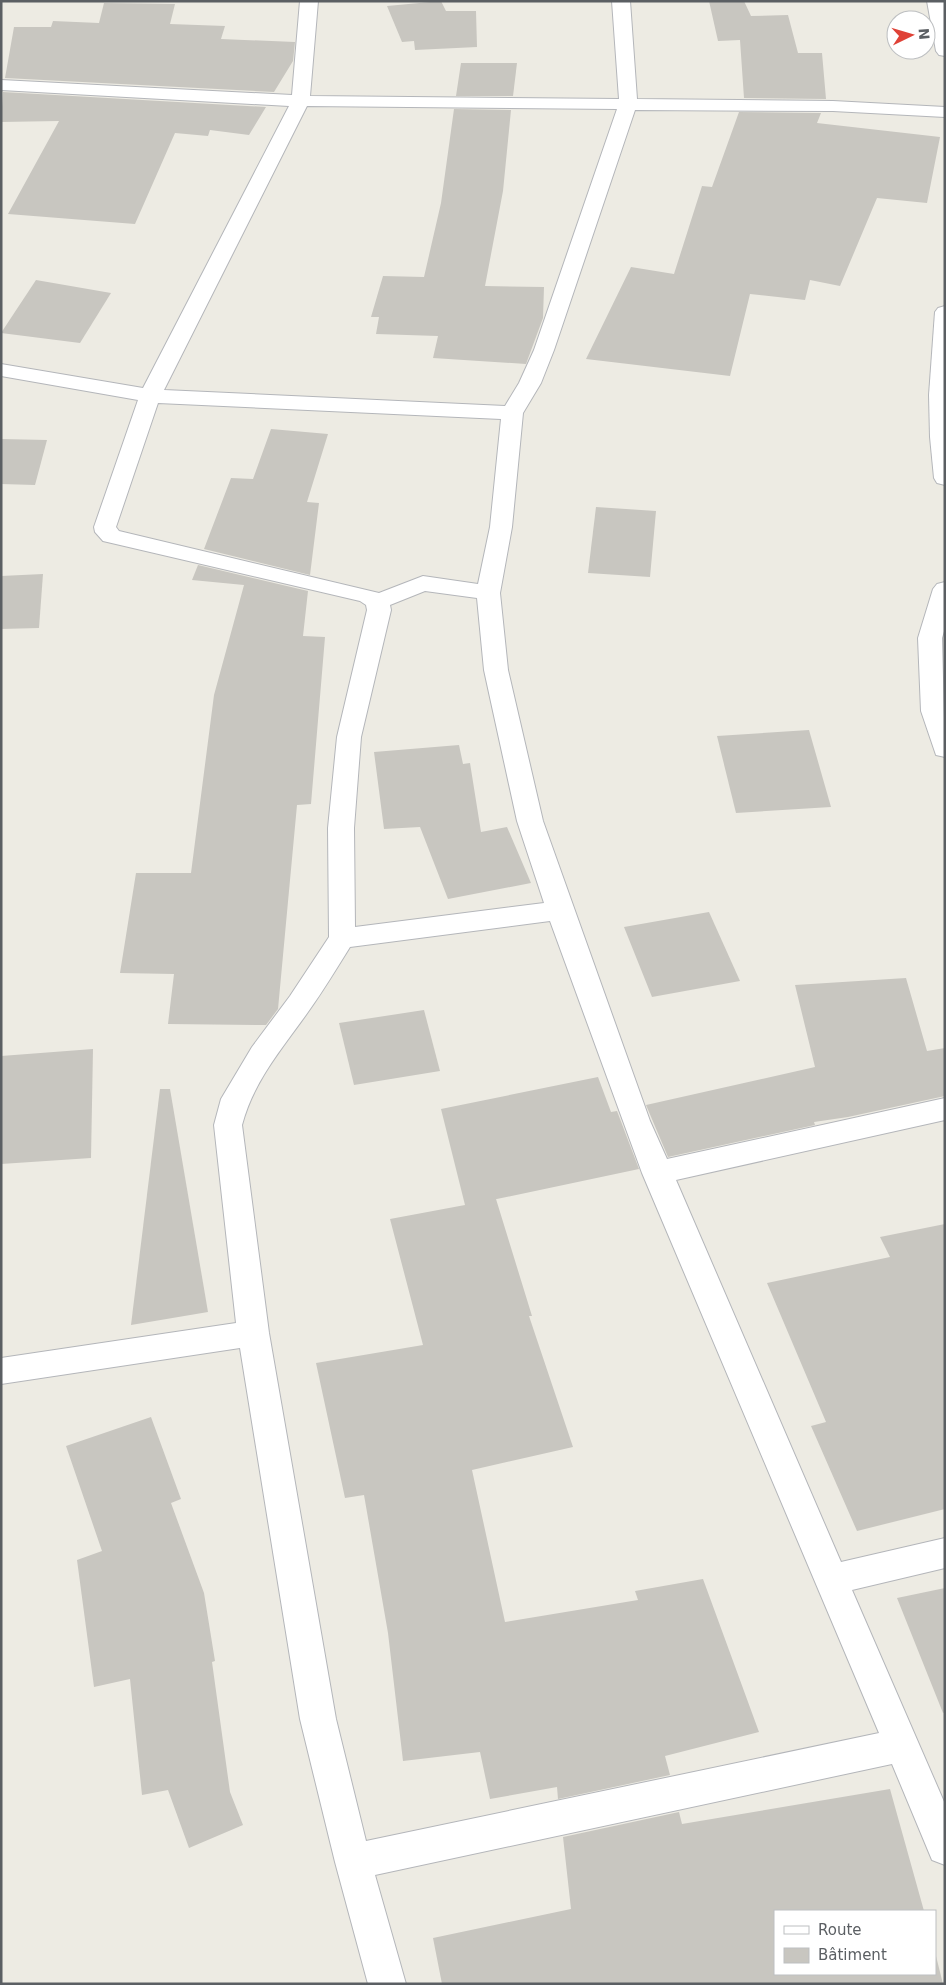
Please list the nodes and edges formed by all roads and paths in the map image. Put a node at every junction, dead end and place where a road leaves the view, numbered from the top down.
1 (309, 1) edge
2 (622, 1) edge
3 (935, 1) edge
4 (945, 51) edge
5 (1, 85) edge
6 (301, 101) junction
7 (628, 103) junction
8 (945, 112) edge
9 (945, 312) edge
10 (1, 370) edge
11 (150, 396) junction
12 (512, 413) junction
13 (945, 478) edge
14 (945, 589) edge
15 (488, 593) junction
16 (377, 602) junction
17 (945, 749) edge
18 (560, 910) junction
19 (342, 938) junction
20 (945, 1109) edge
21 (657, 1172) junction
22 (253, 1333) junction
23 (1, 1371) edge
24 (945, 1553) edge
25 (830, 1580) junction
26 (901, 1745) junction
27 (945, 1847) edge
28 (353, 1862) junction
29 (387, 1984) edge

1 - 6 street
2 - 7 street
3 - 4 street
5 - 6 street
6 - 7 street
6 - 11 street
7 - 8 street
7 - 12 street
9 - 13 street
10 - 11 street
11 - 12 street
11 - 16 street
12 - 15 street
14 - 17 street
15 - 16 street
15 - 18 street
16 - 19 street
18 - 19 street
18 - 21 street
19 - 22 street
20 - 21 street
21 - 25 street
22 - 23 street
22 - 28 street
24 - 25 street
25 - 26 street
26 - 27 street
26 - 28 street
28 - 29 street

